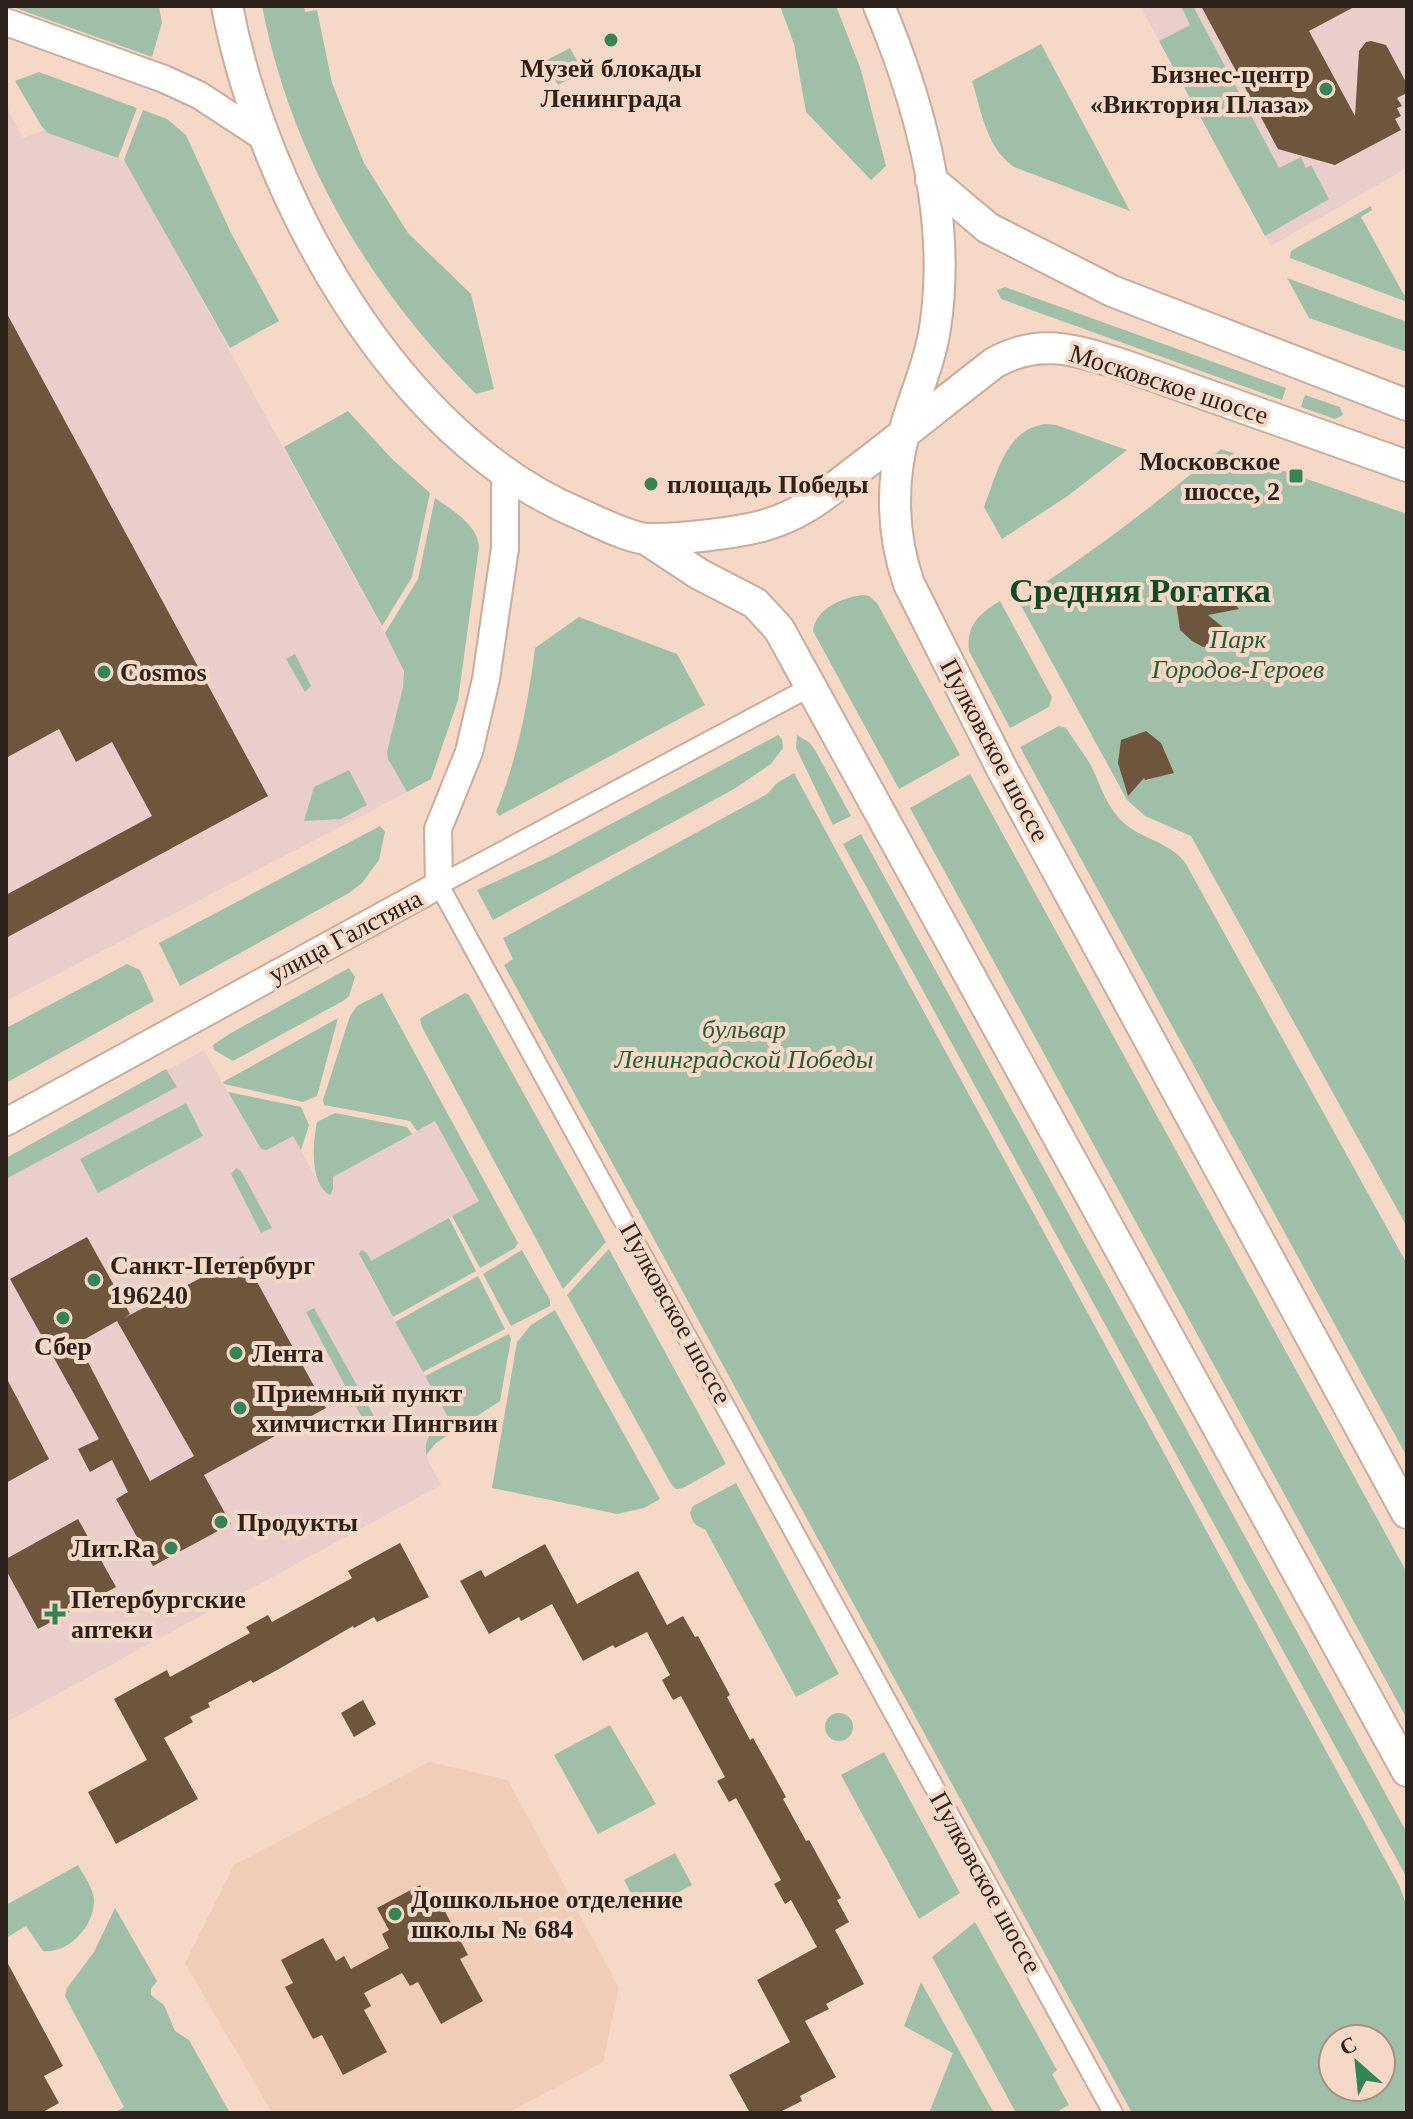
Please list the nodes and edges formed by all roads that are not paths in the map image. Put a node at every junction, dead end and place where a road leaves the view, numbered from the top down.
1 (227, 6) edge
2 (879, 6) edge
3 (6, 22) edge
4 (263, 137) junction
5 (931, 180) junction
6 (1403, 400) edge
7 (903, 434) junction
8 (1407, 466) edge
9 (505, 472) junction
10 (646, 539) junction
11 (812, 686) junction
12 (439, 885) junction
13 (6, 1122) edge
14 (1407, 1513) edge
15 (1407, 1771) edge
16 (1113, 2113) edge

1 - 4 main road
2 - 5 main road
3 - 4 street
4 - 9 main road
5 - 6 main road
5 - 7 main road
7 - 8 main road, Московское шоссе
7 - 10 main road
7 - 14 main road, Пулковское шоссе
9 - 10 main road
9 - 12 street, улица Галстяна
10 - 11 main road
11 - 12 street
11 - 15 main road
12 - 13 street, улица Галстяна
12 - 16 street, Пулковское шоссе

